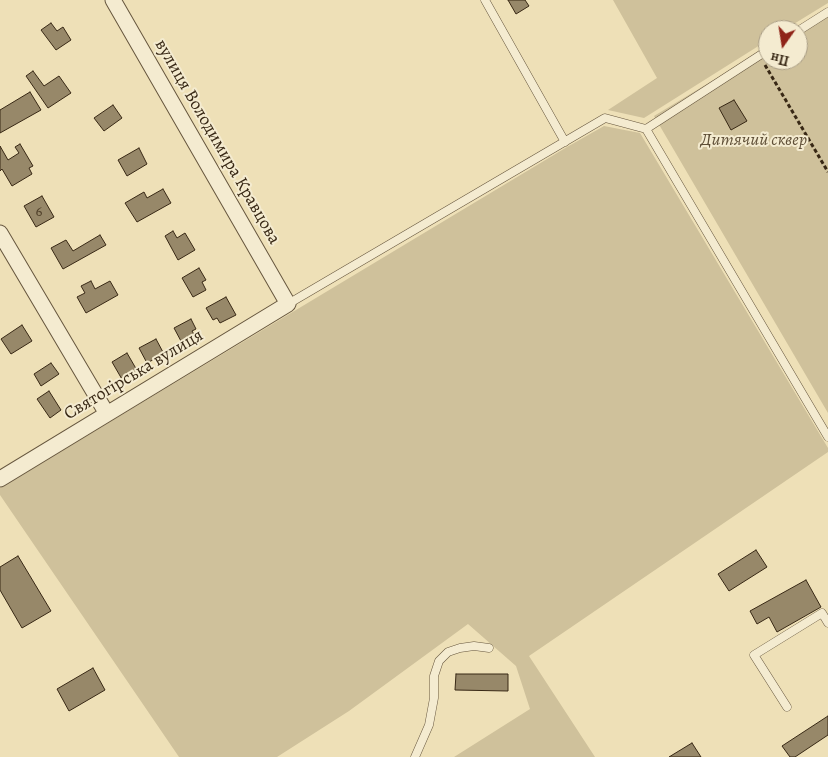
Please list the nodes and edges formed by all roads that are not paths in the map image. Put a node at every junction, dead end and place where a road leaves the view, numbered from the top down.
1 (113, 0) edge
2 (485, 0) edge
3 (828, 12) edge
4 (808, 25) edge
5 (758, 57) edge
6 (646, 129) junction
7 (565, 142) junction
8 (0, 233) edge
9 (288, 304) junction
10 (107, 414) junction
11 (828, 437) edge
12 (0, 479) edge
13 (828, 623) edge
14 (489, 648) dead end
15 (787, 708) dead end
16 (415, 757) edge

1 - 9 street, вулиця Володимира Кравцова
2 - 7 lane
3 - 4 lane
5 - 6 lane
6 - 7 lane
6 - 11 lane
7 - 9 lane
8 - 10 street
9 - 10 street, Святогірська вулиця
10 - 12 street, Святогірська вулиця
13 - 15 lane
14 - 16 lane

